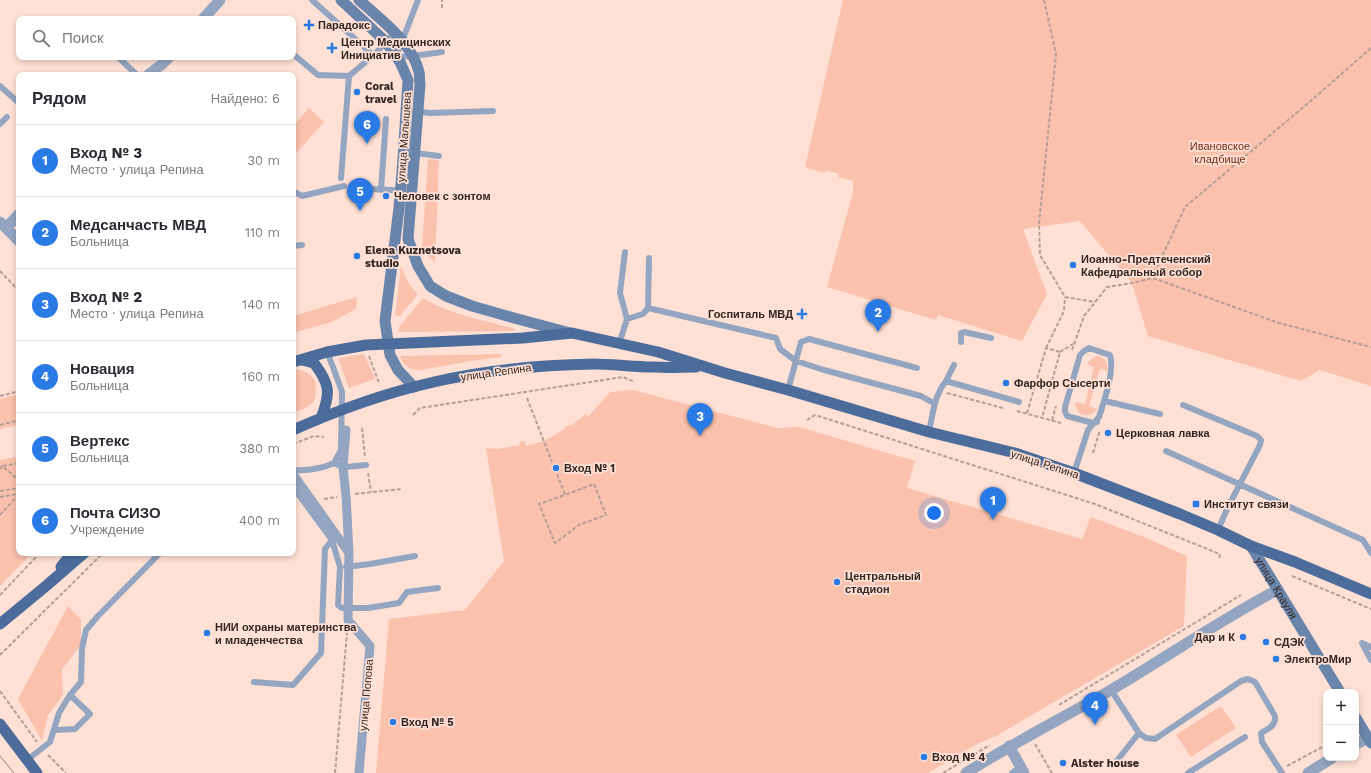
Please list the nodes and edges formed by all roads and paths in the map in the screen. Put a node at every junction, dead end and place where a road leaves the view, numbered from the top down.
1 (220, 0) edge
2 (312, 0) edge
3 (341, 0) edge
4 (359, 0) edge
5 (418, 0) edge
6 (442, 0) edge
7 (1044, 0) edge
8 (442, 8) dead end
9 (206, 16) edge
10 (395, 32) junction
11 (402, 41) junction
12 (386, 42) junction
13 (1371, 48) edge
14 (442, 52) dead end
15 (374, 56) junction
16 (413, 56) junction
17 (296, 57) edge
18 (396, 57) junction
19 (121, 60) edge
20 (166, 60) edge
21 (134, 72) edge
22 (152, 72) edge
23 (349, 76) junction
24 (0, 86) edge
25 (16, 100) edge
26 (406, 110) junction
27 (418, 111) junction
28 (492, 111) dead end
29 (7, 117) dead end
30 (386, 119) dead end
31 (0, 124) edge
32 (415, 153) junction
33 (439, 156) dead end
34 (341, 178) dead end
35 (344, 186) dead end
36 (370, 189) dead end
37 (381, 190) junction
38 (400, 190) junction
39 (296, 193) edge
40 (411, 203) joint
41 (16, 216) edge
42 (3, 225) edge
43 (16, 238) edge
44 (302, 245) dead end
45 (296, 246) edge
46 (626, 252) dead end
47 (648, 258) dead end
48 (0, 272) edge
49 (1152, 278) junction
50 (16, 289) edge
51 (1065, 297) junction
52 (648, 308) junction
53 (626, 319) junction
54 (572, 333) junction
55 (991, 338) dead end
56 (961, 342) dead end
57 (618, 344) junction
58 (1074, 344) dead end
59 (388, 345) junction
60 (1371, 347) edge
61 (1046, 348) junction
62 (327, 352) junction
63 (1060, 352) junction
64 (369, 356) dead end
65 (297, 361) edge
66 (796, 361) junction
67 (954, 365) dead end
68 (707, 367) junction
69 (917, 368) dead end
70 (946, 381) junction
71 (635, 382) dead end
72 (379, 383) dead end
73 (414, 387) junction
74 (788, 390) junction
75 (16, 392) edge
76 (942, 392) dead end
77 (0, 396) edge
78 (527, 398) dead end
79 (1104, 401) junction
80 (1019, 402) dead end
81 (935, 404) junction
82 (1183, 405) dead end
83 (1004, 408) dead end
84 (342, 410) junction
85 (1011, 410) dead end
86 (1027, 414) junction
87 (1160, 414) dead end
88 (413, 415) dead end
89 (321, 418) junction
90 (1042, 418) junction
91 (807, 420) dead end
92 (16, 421) edge
93 (1097, 422) junction
94 (1066, 424) dead end
95 (0, 425) edge
96 (296, 429) edge
97 (346, 430) dead end
98 (1088, 430) junction
99 (929, 432) junction
100 (1099, 433) dead end
101 (324, 437) dead end
102 (296, 443) edge
103 (1166, 451) dead end
104 (552, 462) dead end
105 (16, 464) edge
106 (338, 465) junction
107 (366, 465) dead end
108 (1, 467) edge
109 (296, 470) edge
110 (1074, 473) junction
111 (557, 474) dead end
112 (16, 478) edge
113 (296, 478) edge
114 (1240, 485) junction
115 (16, 488) edge
116 (402, 489) dead end
117 (0, 491) edge
118 (296, 491) edge
119 (16, 494) edge
120 (565, 494) junction
121 (346, 496) junction
122 (0, 497) edge
123 (16, 497) edge
124 (313, 501) junction
125 (0, 515) edge
126 (1218, 530) junction
127 (332, 540) junction
128 (1251, 546) junction
129 (350, 552) junction
130 (1371, 553) edge
131 (37, 556) edge
132 (70, 556) edge
133 (81, 556) edge
134 (100, 556) edge
135 (157, 556) edge
136 (416, 556) dead end
137 (1219, 559) dead end
138 (345, 567) junction
139 (1292, 576) dead end
140 (46, 586) junction
141 (438, 588) dead end
142 (1277, 590) junction
143 (1371, 594) edge
144 (0, 595) edge
145 (1241, 595) dead end
146 (349, 608) junction
147 (1371, 609) edge
148 (348, 620) junction
149 (0, 624) edge
150 (1371, 647) edge
151 (0, 655) edge
152 (1371, 660) edge
153 (254, 682) dead end
154 (1338, 689) edge
155 (1111, 690) junction
156 (0, 691) edge
157 (70, 694) junction
158 (1057, 707) dead end
159 (1359, 722) edge
160 (0, 724) edge
161 (55, 730) junction
162 (1139, 733) junction
163 (1245, 737) dead end
164 (1370, 739) edge
165 (1359, 743) edge
166 (991, 744) dead end
167 (1036, 744) dead end
168 (1009, 746) junction
169 (1323, 747) edge
170 (42, 749) junction
171 (27, 760) junction
172 (1327, 761) edge
173 (1115, 763) dead end
174 (1019, 771) edge
175 (1281, 771) edge
176 (37, 773) edge
177 (66, 773) edge
178 (335, 773) edge
179 (360, 773) edge
180 (943, 773) edge
181 (966, 773) edge
182 (1052, 773) edge
183 (1188, 773) edge
184 (1308, 773) edge

1 - 9 street
2 - 15 lane
3 - 12 main road, улица Малышева
4 - 10 main road, улица Малышева
5 - 11 lane
6 - 8 path
7 - 51 path
10 - 11 main road, улица Малышева
10 - 12 lane
11 - 16 main road, улица Малышева
11 - 18 lane
12 - 15 lane
12 - 18 main road, улица Малышева
13 - 49 path
14 - 16 lane
15 - 23 lane
16 - 18 lane
16 - 27 main road, улица Малышева
17 - 23 lane
18 - 26 main road, улица Малышева
19 - 21 lane
20 - 22 street
23 - 34 lane
24 - 25 lane
26 - 27 lane
26 - 38 main road, улица Малышева
27 - 28 lane
27 - 32 main road, улица Малышева
29 - 31 lane
30 - 37 lane
32 - 33 lane
32 - 40 main road, улица Малышева
35 - 39 lane
36 - 37 lane
37 - 38 lane
38 - 59 main road, улица Малышева
40 - 54 main road, улица Репина
41 - 42 street
42 - 43 street
44 - 45 lane
46 - 53 lane
47 - 52 lane
48 - 50 path
49 - 51 path
49 - 60 path
51 - 61 path
52 - 53 lane
52 - 66 lane
53 - 57 lane
54 - 57 main road, улица Репина
54 - 59 main road, улица Репина
55 - 56 lane
57 - 68 main road, улица Репина
58 - 63 path
59 - 62 main road, улица Репина
59 - 73 main road, улица Малышева
61 - 63 path
61 - 86 path
62 - 65 main road, улица Репина
62 - 84 lane
63 - 90 path
64 - 72 path
65 - 89 main road
66 - 69 lane
66 - 74 lane
66 - 81 lane
67 - 70 lane
68 - 73 main road, улица Репина
68 - 74 main road, улица Репина
70 - 80 lane
70 - 81 lane
71 - 88 path
73 - 84 main road, улица Репина
74 - 99 main road, улица Репина
75 - 77 path
76 - 83 path
78 - 104 path
79 - 87 lane
79 - 93 lane
79 - 93 lane
81 - 99 lane
82 - 114 lane
84 - 89 main road, улица Репина
84 - 106 lane
85 - 86 path
86 - 90 path
89 - 96 main road, улица Репина
90 - 94 path
91 - 137 path
92 - 95 path
93 - 98 lane
97 - 106 street
98 - 100 path
98 - 110 lane
99 - 110 main road, улица Репина
101 - 102 path
103 - 114 lane
105 - 108 path
106 - 107 lane
106 - 109 lane
106 - 121 street
108 - 112 path
110 - 126 main road, улица Репина
111 - 120 path
113 - 124 street
114 - 126 lane
114 - 130 lane
115 - 117 path
116 - 121 path
118 - 127 lane
119 - 122 path
120 - 120 path
121 - 124 path
121 - 129 street
123 - 125 path
124 - 129 street
126 - 128 main road, улица Репина
127 - 138 lane
127 - 153 lane
128 - 142 main road, улица Крауля
128 - 143 main road, улица Репина
129 - 138 street
131 - 144 path
132 - 140 main road
133 - 140 main road
134 - 151 path
135 - 157 lane
136 - 138 lane
138 - 146 street
139 - 147 path
140 - 149 main road
141 - 146 lane
142 - 154 main road, улица Крауля
142 - 155 street
145 - 158 path
146 - 148 street
148 - 178 path
148 - 179 street, улица Попова
150 - 152 lane
155 - 162 lane
155 - 168 street
156 - 170 path
157 - 161 lane
157 - 161 lane
159 - 164 main road
160 - 171 main road
161 - 170 lane
162 - 173 lane
162 - 175 lane
163 - 183 lane
164 - 165 street
166 - 180 path
167 - 182 path
168 - 174 street
168 - 181 street
169 - 175 path
170 - 171 lane
170 - 177 path
171 - 176 main road
172 - 184 street

